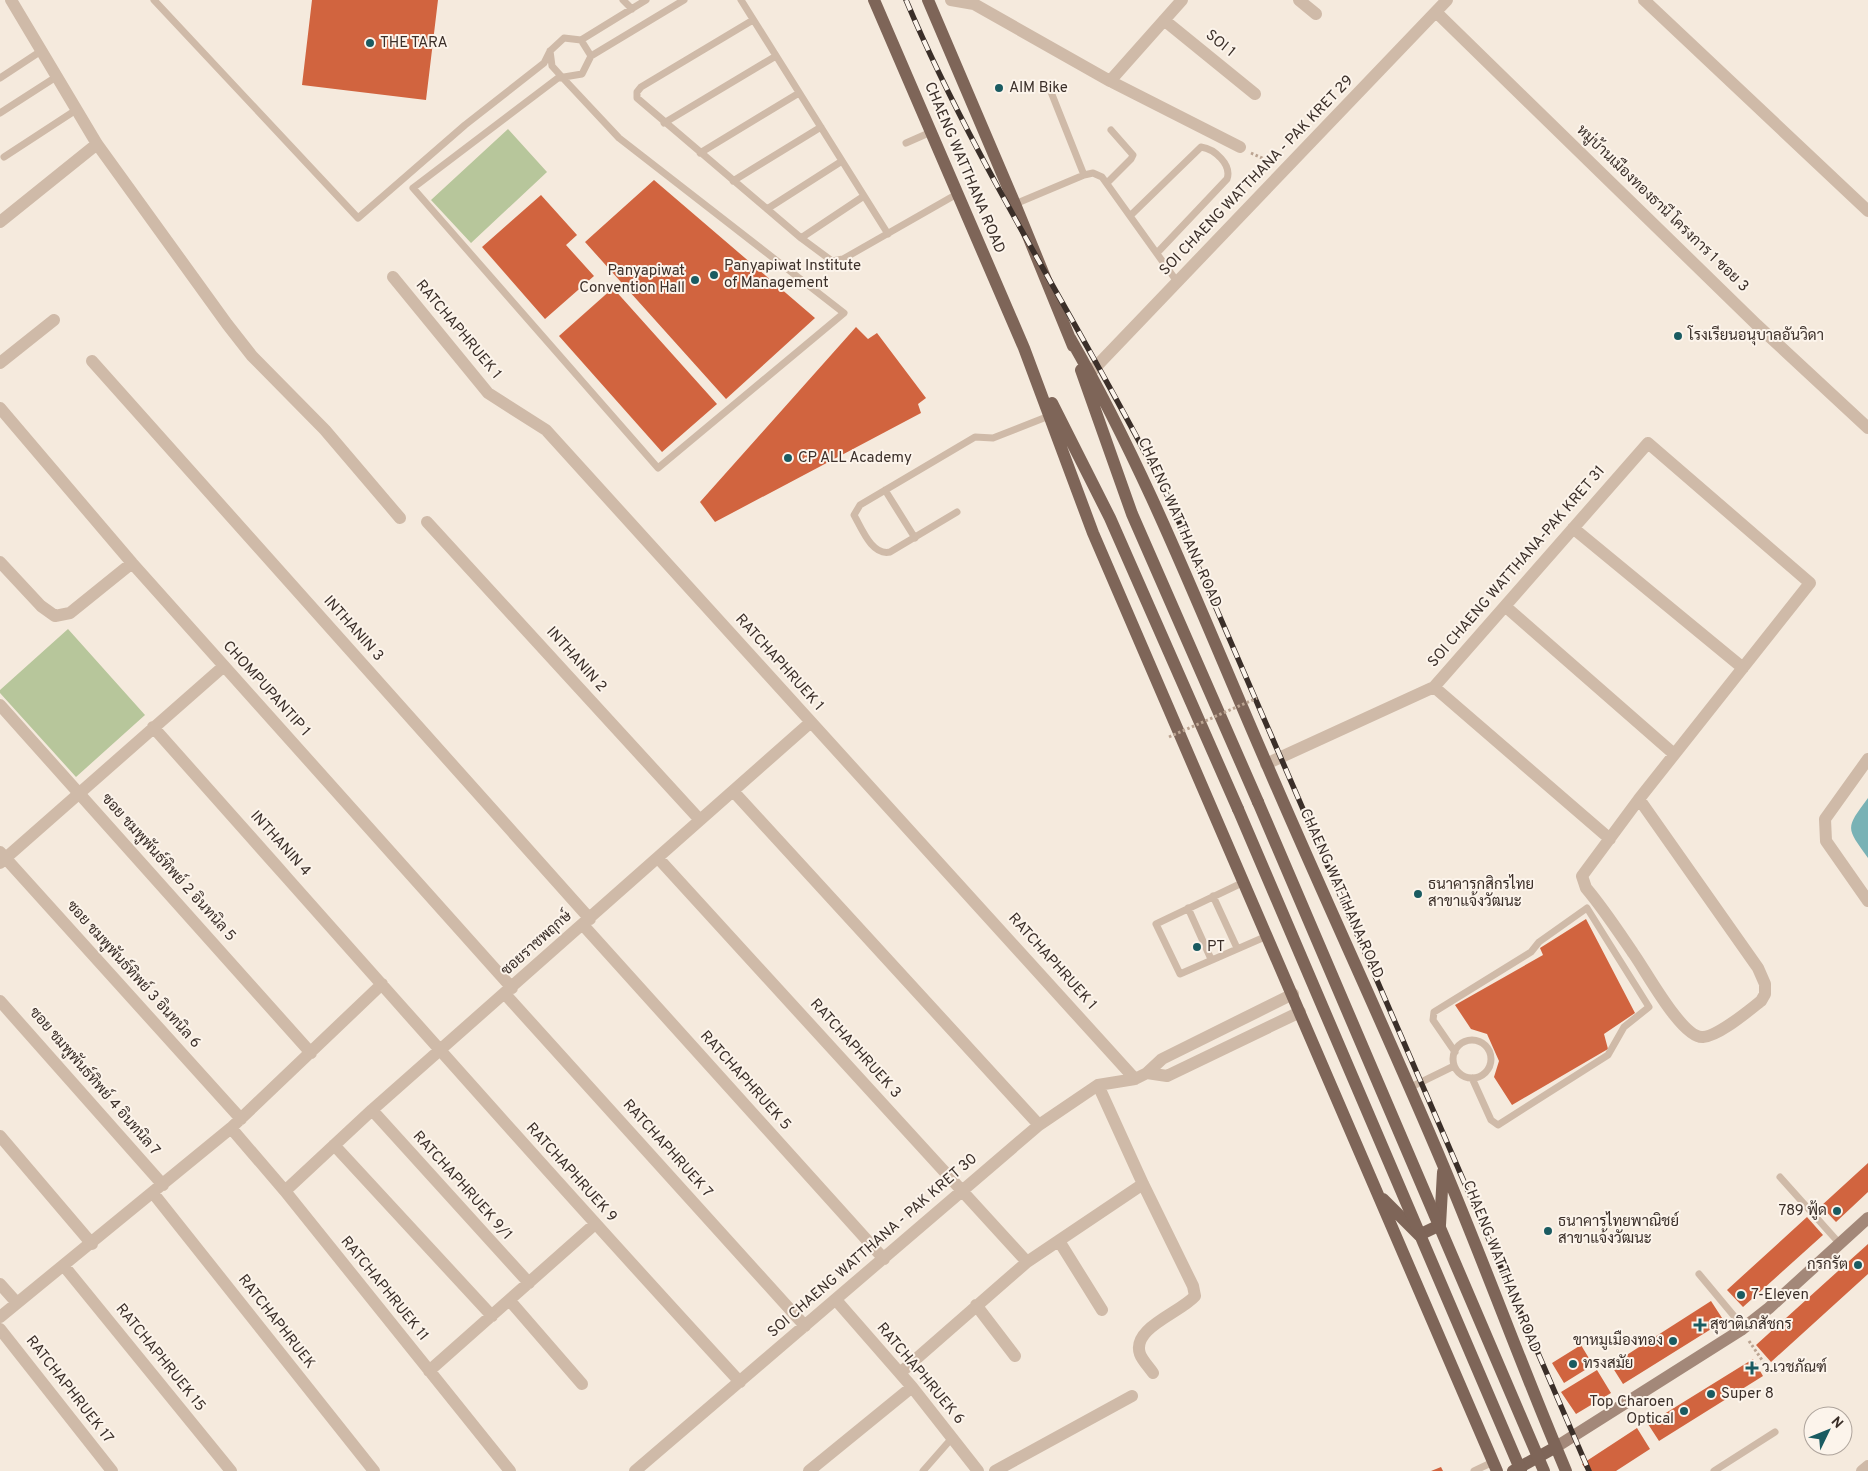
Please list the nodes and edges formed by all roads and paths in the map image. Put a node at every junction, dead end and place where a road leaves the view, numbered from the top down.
1 (11, 0) edge
2 (154, 0) edge
3 (623, 0) edge
4 (646, 0) edge
5 (684, 0) edge
6 (741, 0) edge
7 (874, 0) edge
8 (928, 0) edge
9 (951, 0) edge
10 (1182, 0) edge
11 (1299, 0) edge
12 (1447, 0) edge
13 (1644, 0) edge
14 (632, 9) junction
15 (1436, 12) junction
16 (1316, 14) dead end
17 (753, 20) junction
18 (1164, 20) junction
19 (581, 40) junction
20 (41, 51) junction
21 (550, 51) junction
22 (591, 56) junction
23 (776, 56) junction
24 (561, 76) junction
25 (56, 77) junction
26 (0, 78) edge
27 (1110, 81) junction
28 (1051, 92) dead end
29 (799, 93) junction
30 (1255, 94) dead end
31 (76, 110) junction
32 (0, 114) edge
33 (664, 124) junction
34 (820, 127) junction
35 (1111, 130) dead end
36 (931, 132) junction
37 (906, 143) dead end
38 (97, 144) junction
39 (1240, 147) joint
40 (700, 153) junction
41 (4, 157) dead end
42 (842, 161) junction
43 (1286, 170) junction
44 (1084, 175) junction
45 (733, 181) junction
46 (1107, 183) junction
47 (958, 194) junction
48 (864, 196) junction
49 (1015, 204) junction
50 (766, 209) junction
51 (1868, 212) edge
52 (1131, 215) junction
53 (0, 222) edge
54 (888, 234) junction
55 (801, 238) junction
56 (1157, 253) junction
57 (393, 277) dead end
58 (1178, 283) junction
59 (54, 320) dead end
60 (1070, 338) junction
61 (1024, 348) junction
62 (92, 362) dead end
63 (0, 363) edge
64 (1090, 373) junction
65 (0, 408) edge
66 (1049, 416) junction
67 (1868, 428) edge
68 (886, 490) junction
69 (957, 512) dead end
70 (400, 518) dead end
71 (427, 522) dead end
72 (1573, 528) junction
73 (914, 538) junction
74 (0, 562) edge
75 (132, 563) junction
76 (1506, 607) junction
77 (224, 666) junction
78 (1743, 668) junction
79 (1434, 687) junction
80 (1256, 698) dead end
81 (0, 705) edge
82 (811, 722) junction
83 (153, 727) junction
84 (1169, 737) dead end
85 (1674, 754) junction
86 (1868, 759) edge
87 (1266, 764) junction
88 (733, 791) junction
89 (80, 792) junction
90 (1639, 799) junction
91 (700, 820) junction
92 (1610, 839) junction
93 (2, 857) edge
94 (658, 858) junction
95 (1244, 882) junction
96 (1213, 896) junction
97 (1868, 901) edge
98 (1188, 908) junction
99 (586, 922) junction
100 (1267, 936) junction
101 (1237, 948) junction
102 (1211, 959) junction
103 (382, 984) junction
104 (508, 991) junction
105 (1292, 994) junction
106 (0, 1001) edge
107 (1300, 1012) junction
108 (440, 1052) junction
109 (1454, 1052) junction
110 (311, 1053) junction
111 (1454, 1066) junction
112 (1141, 1076) junction
113 (1472, 1078) junction
114 (1098, 1085) junction
115 (1409, 1088) junction
116 (372, 1110) junction
117 (241, 1119) junction
118 (1039, 1125) junction
119 (232, 1128) junction
120 (0, 1136) edge
121 (334, 1145) junction
122 (1444, 1166) junction
123 (1780, 1177) dead end
124 (1143, 1184) junction
125 (158, 1189) junction
126 (285, 1191) junction
127 (963, 1191) junction
128 (1379, 1194) junction
129 (1868, 1218) edge
130 (595, 1224) junction
131 (1059, 1241) junction
132 (92, 1244) junction
133 (1840, 1244) junction
134 (884, 1258) junction
135 (1027, 1262) junction
136 (64, 1266) junction
137 (1699, 1274) dead end
138 (529, 1283) junction
139 (0, 1284) edge
140 (836, 1300) junction
141 (510, 1301) junction
142 (17, 1303) junction
143 (976, 1305) junction
144 (1102, 1310) dead end
145 (0, 1316) edge
146 (492, 1316) junction
147 (805, 1326) junction
148 (0, 1329) edge
149 (1742, 1329) junction
150 (1015, 1356) dead end
151 (428, 1371) junction
152 (900, 1373) junction
153 (1153, 1373) dead end
154 (1771, 1373) dead end
155 (740, 1382) junction
156 (582, 1384) dead end
157 (912, 1387) junction
158 (1132, 1396) dead end
159 (1775, 1432) dead end
160 (952, 1438) junction
161 (1556, 1447) junction
162 (650, 1466) edge
163 (1868, 1466) edge
164 (1495, 1467) edge
165 (112, 1471) edge
166 (231, 1471) edge
167 (374, 1471) edge
168 (510, 1471) edge
169 (635, 1471) edge
170 (809, 1471) edge
171 (923, 1471) edge
172 (978, 1471) edge
173 (994, 1471) edge
174 (1474, 1471) edge
175 (1513, 1471) edge
176 (1521, 1471) edge
177 (1544, 1471) edge
178 (1566, 1471) edge
179 (1714, 1471) edge
180 (1862, 1471) edge

1 - 20 street
2 - 21 lane
3 - 14 lane
4 - 14 lane
5 - 22 lane
6 - 17 lane
7 - 36 main road, CHAENG WATTHANA ROAD
8 - 49 main road, CHAENG WATTHANA ROAD
9 - 27 street
10 - 18 street
11 - 16 street
12 - 15 street, SOI CHAENG WATTHANA - PAK KRET 29
13 - 51 street
14 - 19 lane
15 - 43 street, SOI CHAENG WATTHANA - PAK KRET 29
15 - 67 street, หมู่บ้านเมืองทองธานี โครงการ 1 ซอย 3
17 - 23 lane
17 - 33 lane
18 - 27 street
18 - 30 street, SOI 1
19 - 21 lane
19 - 22 lane
20 - 25 street
20 - 26 lane
21 - 24 lane
22 - 24 lane
23 - 29 lane
23 - 33 lane
24 - 24 lane
25 - 31 street
25 - 32 lane
27 - 39 street
28 - 44 lane
29 - 34 lane
29 - 40 lane
31 - 38 street
31 - 41 lane
33 - 40 lane
34 - 42 lane
34 - 45 lane
35 - 46 lane
36 - 37 lane
36 - 47 main road, CHAENG WATTHANA ROAD
38 - 53 street
38 - 70 street
39 - 43 path
40 - 45 lane
42 - 48 lane
42 - 50 lane
43 - 58 street, SOI CHAENG WATTHANA - PAK KRET 29
44 - 46 lane
44 - 49 lane
45 - 50 lane
46 - 52 lane
47 - 54 lane
47 - 61 main road, CHAENG WATTHANA ROAD
48 - 54 lane
48 - 55 lane
49 - 60 main road, CHAENG WATTHANA ROAD
50 - 55 lane
52 - 56 lane
52 - 56 lane
54 - 55 lane
56 - 58 lane
57 - 82 street, RATCHAPHRUEK 1
58 - 64 street, SOI CHAENG WATTHANA - PAK KRET 29
59 - 63 street
60 - 64 main road, CHAENG WATTHANA ROAD
60 - 177 main road, CHAENG WATTHANA ROAD, bridge
61 - 66 main road, CHAENG WATTHANA ROAD
61 - 176 main road, CHAENG WATTHANA ROAD, bridge
62 - 99 street, INTHANIN 3
64 - 87 main road, CHAENG WATTHANA ROAD
65 - 75 street, CHOMPUPANTIP 1
66 - 68 lane
66 - 95 main road, CHAENG WATTHANA ROAD
68 - 73 lane
68 - 73 lane
69 - 73 lane
71 - 91 street, INTHANIN 2
72 - 76 street, SOI CHAENG WATTHANA-PAK KRET 31
72 - 78 street
72 - 78 street, SOI CHAENG WATTHANA-PAK KRET 31
74 - 75 street
75 - 77 street, CHOMPUPANTIP 1
76 - 79 street, SOI CHAENG WATTHANA-PAK KRET 31
76 - 85 street
77 - 83 street
77 - 104 street, CHOMPUPANTIP 1
78 - 85 street
79 - 87 street, SOI CHAENG WATTHANA-PAK KRET 31
79 - 92 street
80 - 84 path, bridge
81 - 89 street, ซอย ชมพูพันธ์ทิพย์ 2 อินทนิล 5
82 - 88 street, ซอยราชพฤกษ์
82 - 112 street, RATCHAPHRUEK 1
83 - 89 street
83 - 103 street, INTHANIN 4
85 - 90 street
86 - 97 street
87 - 115 main road, CHAENG WATTHANA ROAD
88 - 91 street, ซอยราชพฤกษ์
88 - 118 street
89 - 93 street
89 - 110 street, ซอย ชมพูพันธ์ทิพย์ 2 อินทนิล 5
90 - 92 street
90 - 92 street
91 - 94 street, ซอยราชพฤกษ์
93 - 117 street, ซอย ชมพูพันธ์ทิพย์ 3 อินทนิล 6
94 - 99 street, ซอยราชพฤกษ์
94 - 127 street, RATCHAPHRUEK 3
95 - 96 lane
95 - 100 main road, CHAENG WATTHANA ROAD
96 - 98 lane
96 - 101 lane
98 - 102 lane
98 - 102 lane
99 - 104 street, ซอยราชพฤกษ์
99 - 134 street, RATCHAPHRUEK 5
100 - 101 lane
100 - 105 main road, CHAENG WATTHANA ROAD
101 - 102 lane
103 - 108 street, RATCHAPHRUEK 9
103 - 110 street
104 - 108 street, ซอยราชพฤกษ์
104 - 147 street, RATCHAPHRUEK 7
105 - 107 main road, CHAENG WATTHANA ROAD
105 - 112 street
106 - 125 street, ซอย ชมพูพันธ์ทิพย์ 4 อินทนิล 7
107 - 112 street, SOI CHAENG WATTHANA - PAK KRET 30
107 - 128 main road, CHAENG WATTHANA ROAD
108 - 116 street, ซอยราชพฤกษ์
108 - 130 street, RATCHAPHRUEK 9
109 - 111 lane
109 - 113 lane
109 - 113 lane
110 - 117 street
111 - 113 lane
111 - 115 lane
112 - 114 street, SOI CHAENG WATTHANA - PAK KRET 30
114 - 118 street, SOI CHAENG WATTHANA - PAK KRET 30
114 - 124 street
115 - 122 main road, CHAENG WATTHANA ROAD
116 - 121 street, ซอยราชพฤกษ์
116 - 138 street, RATCHAPHRUEK 9/1
117 - 119 street
118 - 127 street, SOI CHAENG WATTHANA - PAK KRET 30
119 - 125 street
119 - 126 street, RATCHAPHRUEK 11
120 - 132 street
121 - 126 street, ซอยราชพฤกษ์
121 - 146 street
122 - 128 main road
122 - 161 main road, CHAENG WATTHANA ROAD
123 - 133 lane
124 - 131 street
124 - 153 street
125 - 132 street
125 - 167 street, RATCHAPHRUEK
126 - 151 street, RATCHAPHRUEK 11
127 - 134 street, SOI CHAENG WATTHANA - PAK KRET 30
127 - 135 street, RATCHAPHRUEK 3
128 - 164 main road, CHAENG WATTHANA ROAD
129 - 133 street
130 - 138 street
130 - 155 street, RATCHAPHRUEK 9
131 - 135 street
131 - 144 street
132 - 136 street
133 - 149 street
134 - 140 street, SOI CHAENG WATTHANA - PAK KRET 30
135 - 143 street
136 - 142 street
136 - 166 street, RATCHAPHRUEK 15
137 - 149 lane
138 - 141 street
139 - 142 street
140 - 147 street, SOI CHAENG WATTHANA - PAK KRET 30
140 - 152 street, RATCHAPHRUEK 6
141 - 146 street
141 - 156 street
142 - 145 street
143 - 150 street
143 - 152 street
146 - 151 street
147 - 155 street, SOI CHAENG WATTHANA - PAK KRET 30
148 - 165 street, RATCHAPHRUEK 17
149 - 154 path
149 - 161 street
151 - 168 street, RATCHAPHRUEK 11
152 - 157 street, RATCHAPHRUEK 6
155 - 162 street, SOI CHAENG WATTHANA - PAK KRET 30
157 - 160 street, RATCHAPHRUEK 6
157 - 170 street
158 - 173 street
159 - 179 lane
160 - 171 lane
160 - 172 street, RATCHAPHRUEK 6
161 - 175 main road
161 - 178 main road, CHAENG WATTHANA ROAD
162 - 169 street, SOI CHAENG WATTHANA - PAK KRET 30
163 - 180 street
164 - 174 lane

